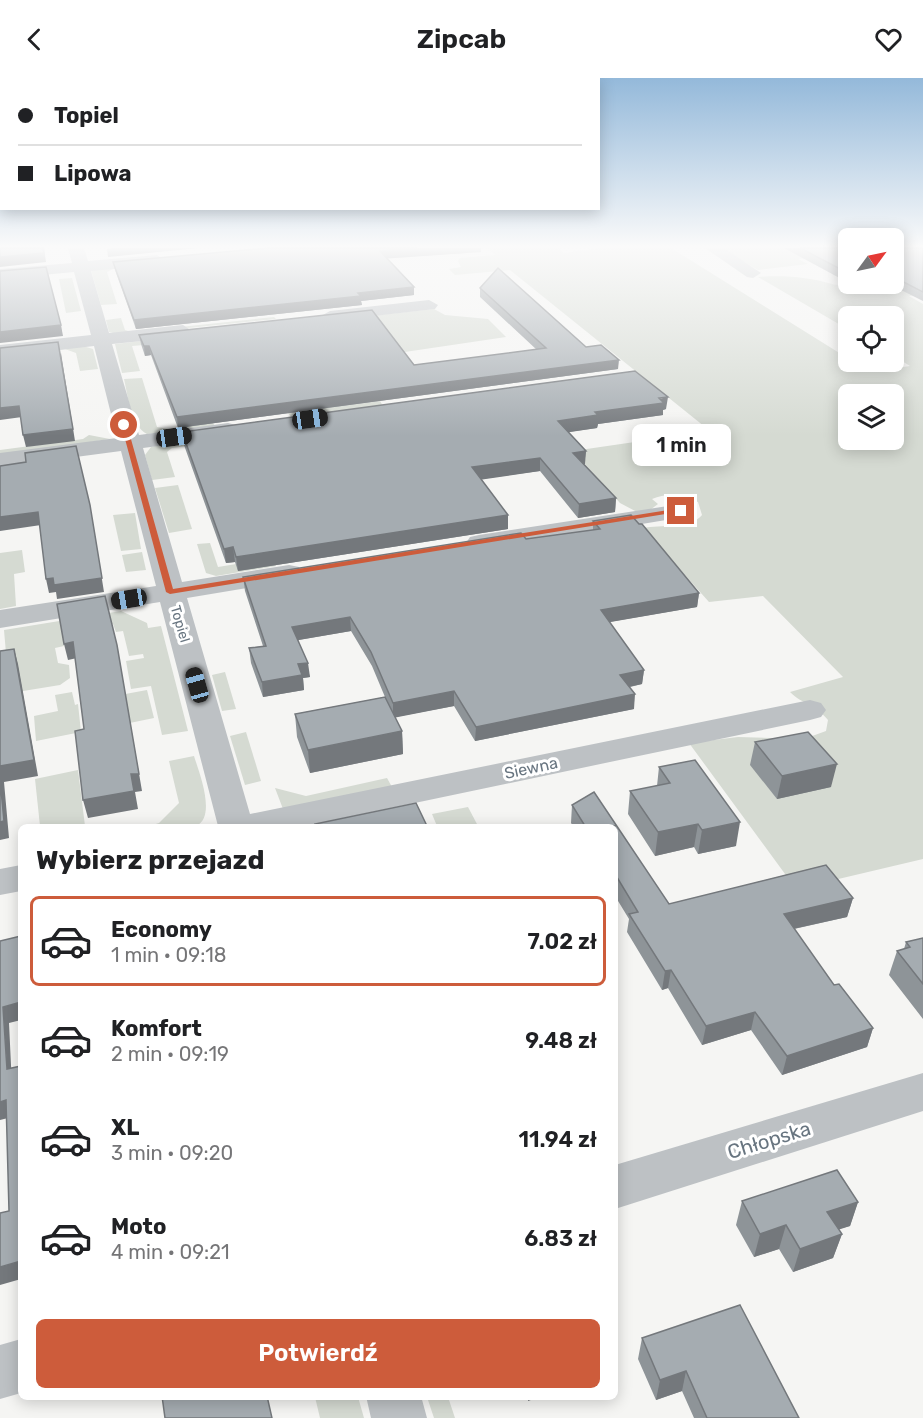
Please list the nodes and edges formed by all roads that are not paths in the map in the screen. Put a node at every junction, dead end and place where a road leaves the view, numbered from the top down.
1 (94, 311) edge
2 (375, 311) edge
3 (312, 317) edge
4 (207, 329) edge
5 (102, 340) junction
6 (0, 351) edge
7 (245, 428) edge
8 (129, 443) junction
9 (0, 460) edge
10 (681, 511) dead end
11 (453, 547) edge
12 (311, 569) edge
13 (170, 592) junction
14 (0, 620) edge
15 (810, 710) dead end
16 (235, 824) edge
17 (261, 824) edge
18 (18, 879) edge
19 (0, 882) edge
20 (923, 1092) edge
21 (618, 1186) edge
22 (18, 1367) edge
23 (0, 1372) edge
24 (394, 1400) edge
25 (399, 1418) edge

1 - 5 street, Topiel
2 - 3 street
4 - 5 street
5 - 6 street
5 - 8 street, Topiel
7 - 8 street
8 - 9 street
8 - 13 street, Topiel
10 - 11 street
12 - 13 street
13 - 14 street
13 - 16 street, Topiel
15 - 17 street, Siewna
18 - 19 street
20 - 21 street, Chłopska
22 - 23 street
24 - 25 street

